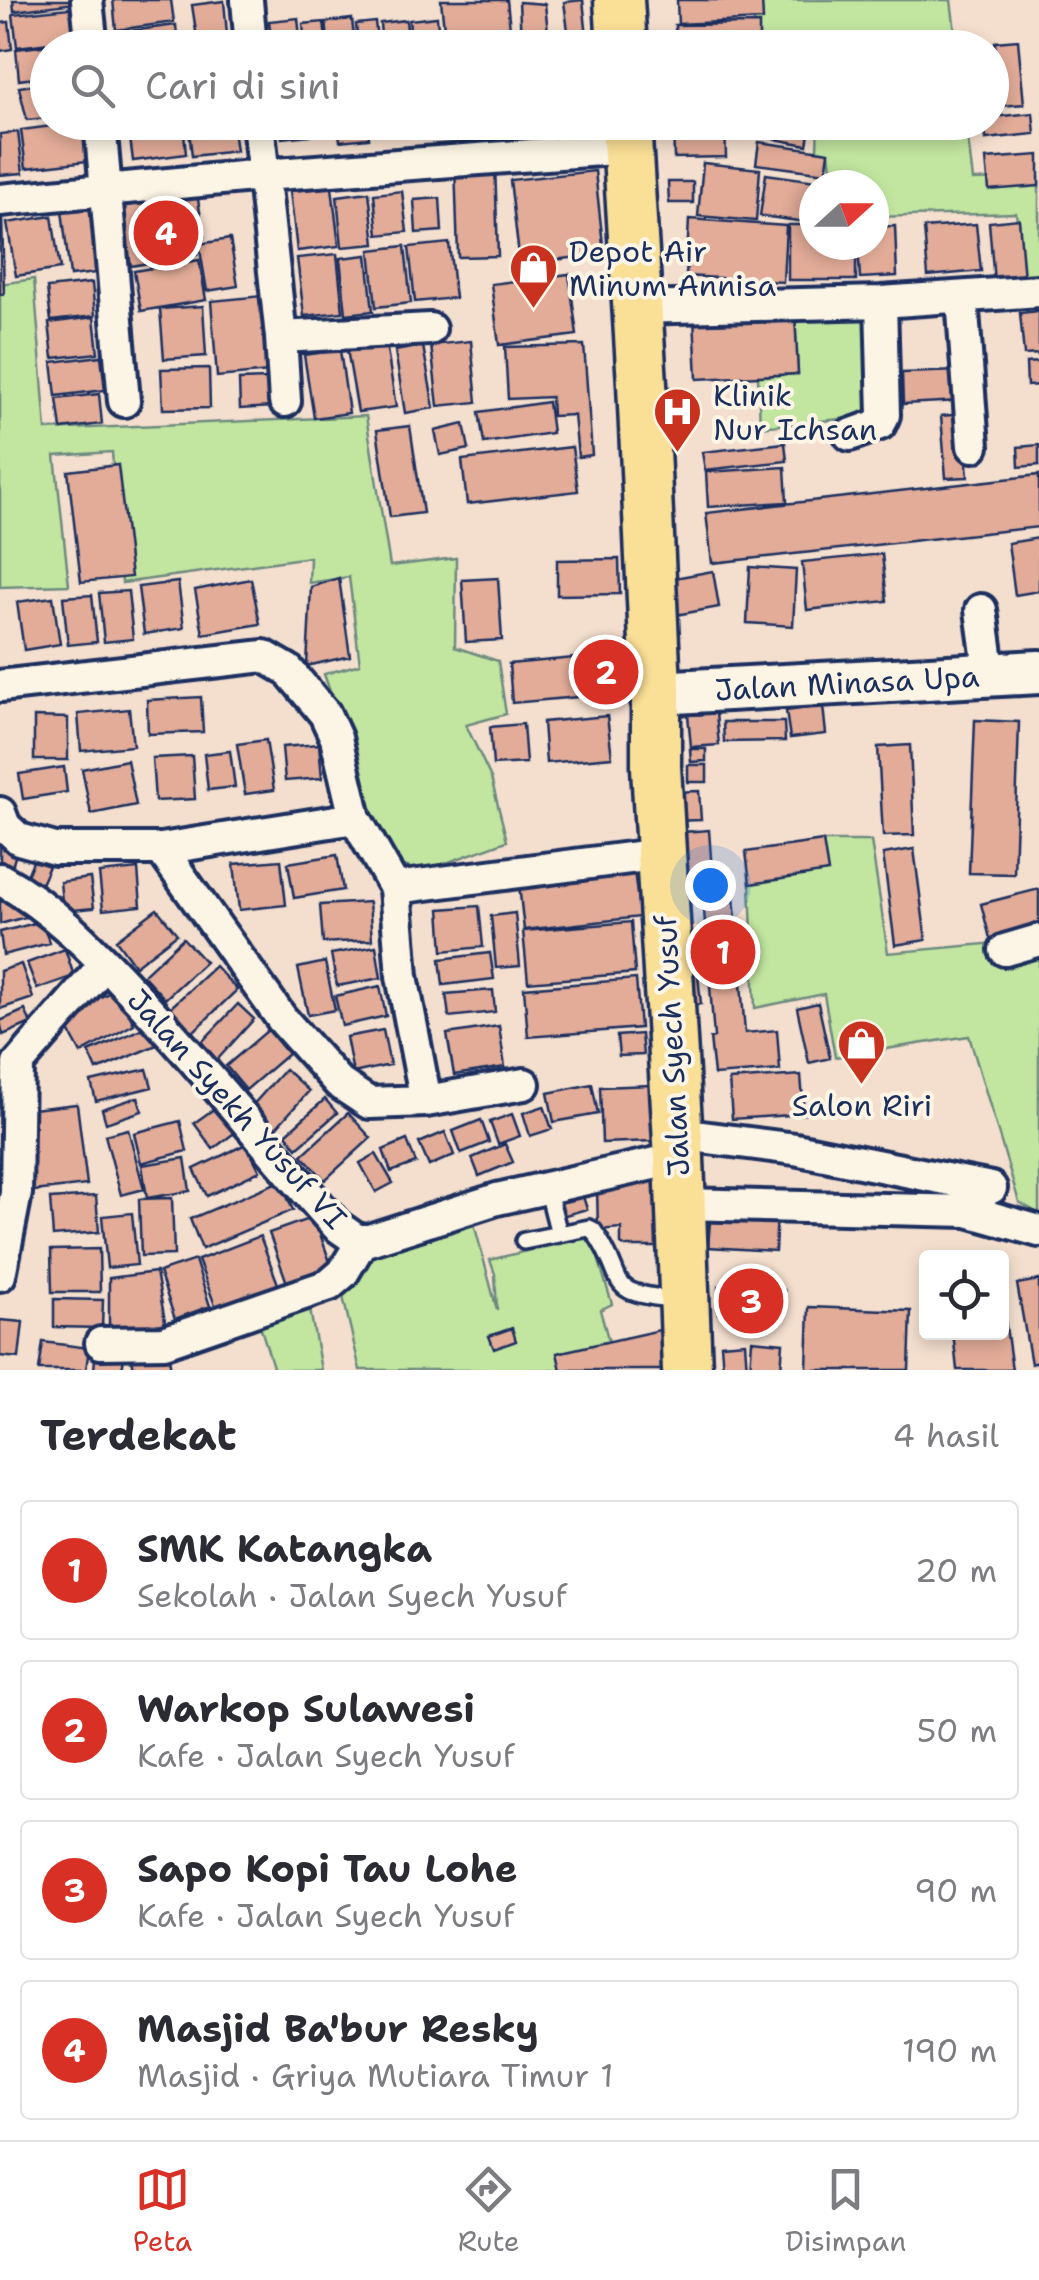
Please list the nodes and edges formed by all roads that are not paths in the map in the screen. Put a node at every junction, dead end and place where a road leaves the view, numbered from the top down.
1 (88, 0) edge
2 (259, 0) edge
3 (619, 0) edge
4 (247, 1) edge
5 (90, 30) edge
6 (249, 30) edge
7 (621, 30) edge
8 (102, 140) edge
9 (260, 140) edge
10 (582, 140) edge
11 (627, 140) edge
12 (263, 175) junction
13 (106, 191) junction
14 (0, 200) edge
15 (1039, 291) edge
16 (962, 298) junction
17 (880, 302) junction
18 (635, 308) junction
19 (430, 329) dead end
20 (282, 336) junction
21 (124, 401) dead end
22 (285, 401) dead end
23 (850, 435) dead end
24 (973, 446) dead end
25 (981, 610) dead end
26 (1039, 672) edge
27 (990, 676) junction
28 (0, 686) edge
29 (656, 693) junction
30 (0, 813) edge
31 (355, 818) junction
32 (160, 849) junction
33 (662, 854) junction
34 (0, 879) edge
35 (395, 888) junction
36 (1039, 940) edge
37 (1005, 950) dead end
38 (106, 964) junction
39 (524, 1084) dead end
40 (426, 1101) junction
41 (679, 1165) junction
42 (547, 1187) junction
43 (991, 1188) dead end
44 (1039, 1231) edge
45 (559, 1234) junction
46 (362, 1241) junction
47 (524, 1242) dead end
48 (0, 1275) edge
49 (684, 1301) junction
50 (101, 1343) dead end
51 (687, 1370) edge

1 - 5 street
2 - 4 street
3 - 7 main road
4 - 6 street
8 - 13 street
9 - 12 street
10 - 12 street
11 - 18 main road, Jalan Syech Yusuf
12 - 13 street
12 - 20 street
13 - 14 street
13 - 21 street
15 - 16 street
16 - 17 street
16 - 24 street
17 - 18 street
17 - 23 street
18 - 29 main road, Jalan Syech Yusuf
19 - 20 street
20 - 22 street
25 - 27 street
26 - 27 street, Jalan Minasa Upa
27 - 29 street, Jalan Minasa Upa
28 - 31 street
29 - 33 main road, Jalan Syech Yusuf
30 - 32 street
31 - 32 street
31 - 35 street
32 - 40 street
33 - 35 street
33 - 41 main road, Jalan Syech Yusuf
34 - 38 street, Jalan Syekh Yusuf VI
35 - 40 street
36 - 37 street
38 - 46 street, Jalan Syekh Yusuf VI
38 - 48 street
39 - 40 street
41 - 42 street, Jalan Syekh Yusuf VI
41 - 43 street
41 - 44 street
41 - 49 main road, Jalan Syech Yusuf
42 - 45 lane
42 - 46 street, Jalan Syekh Yusuf VI
45 - 47 lane
45 - 49 lane
46 - 50 street
49 - 51 main road, Jalan Syech Yusuf

